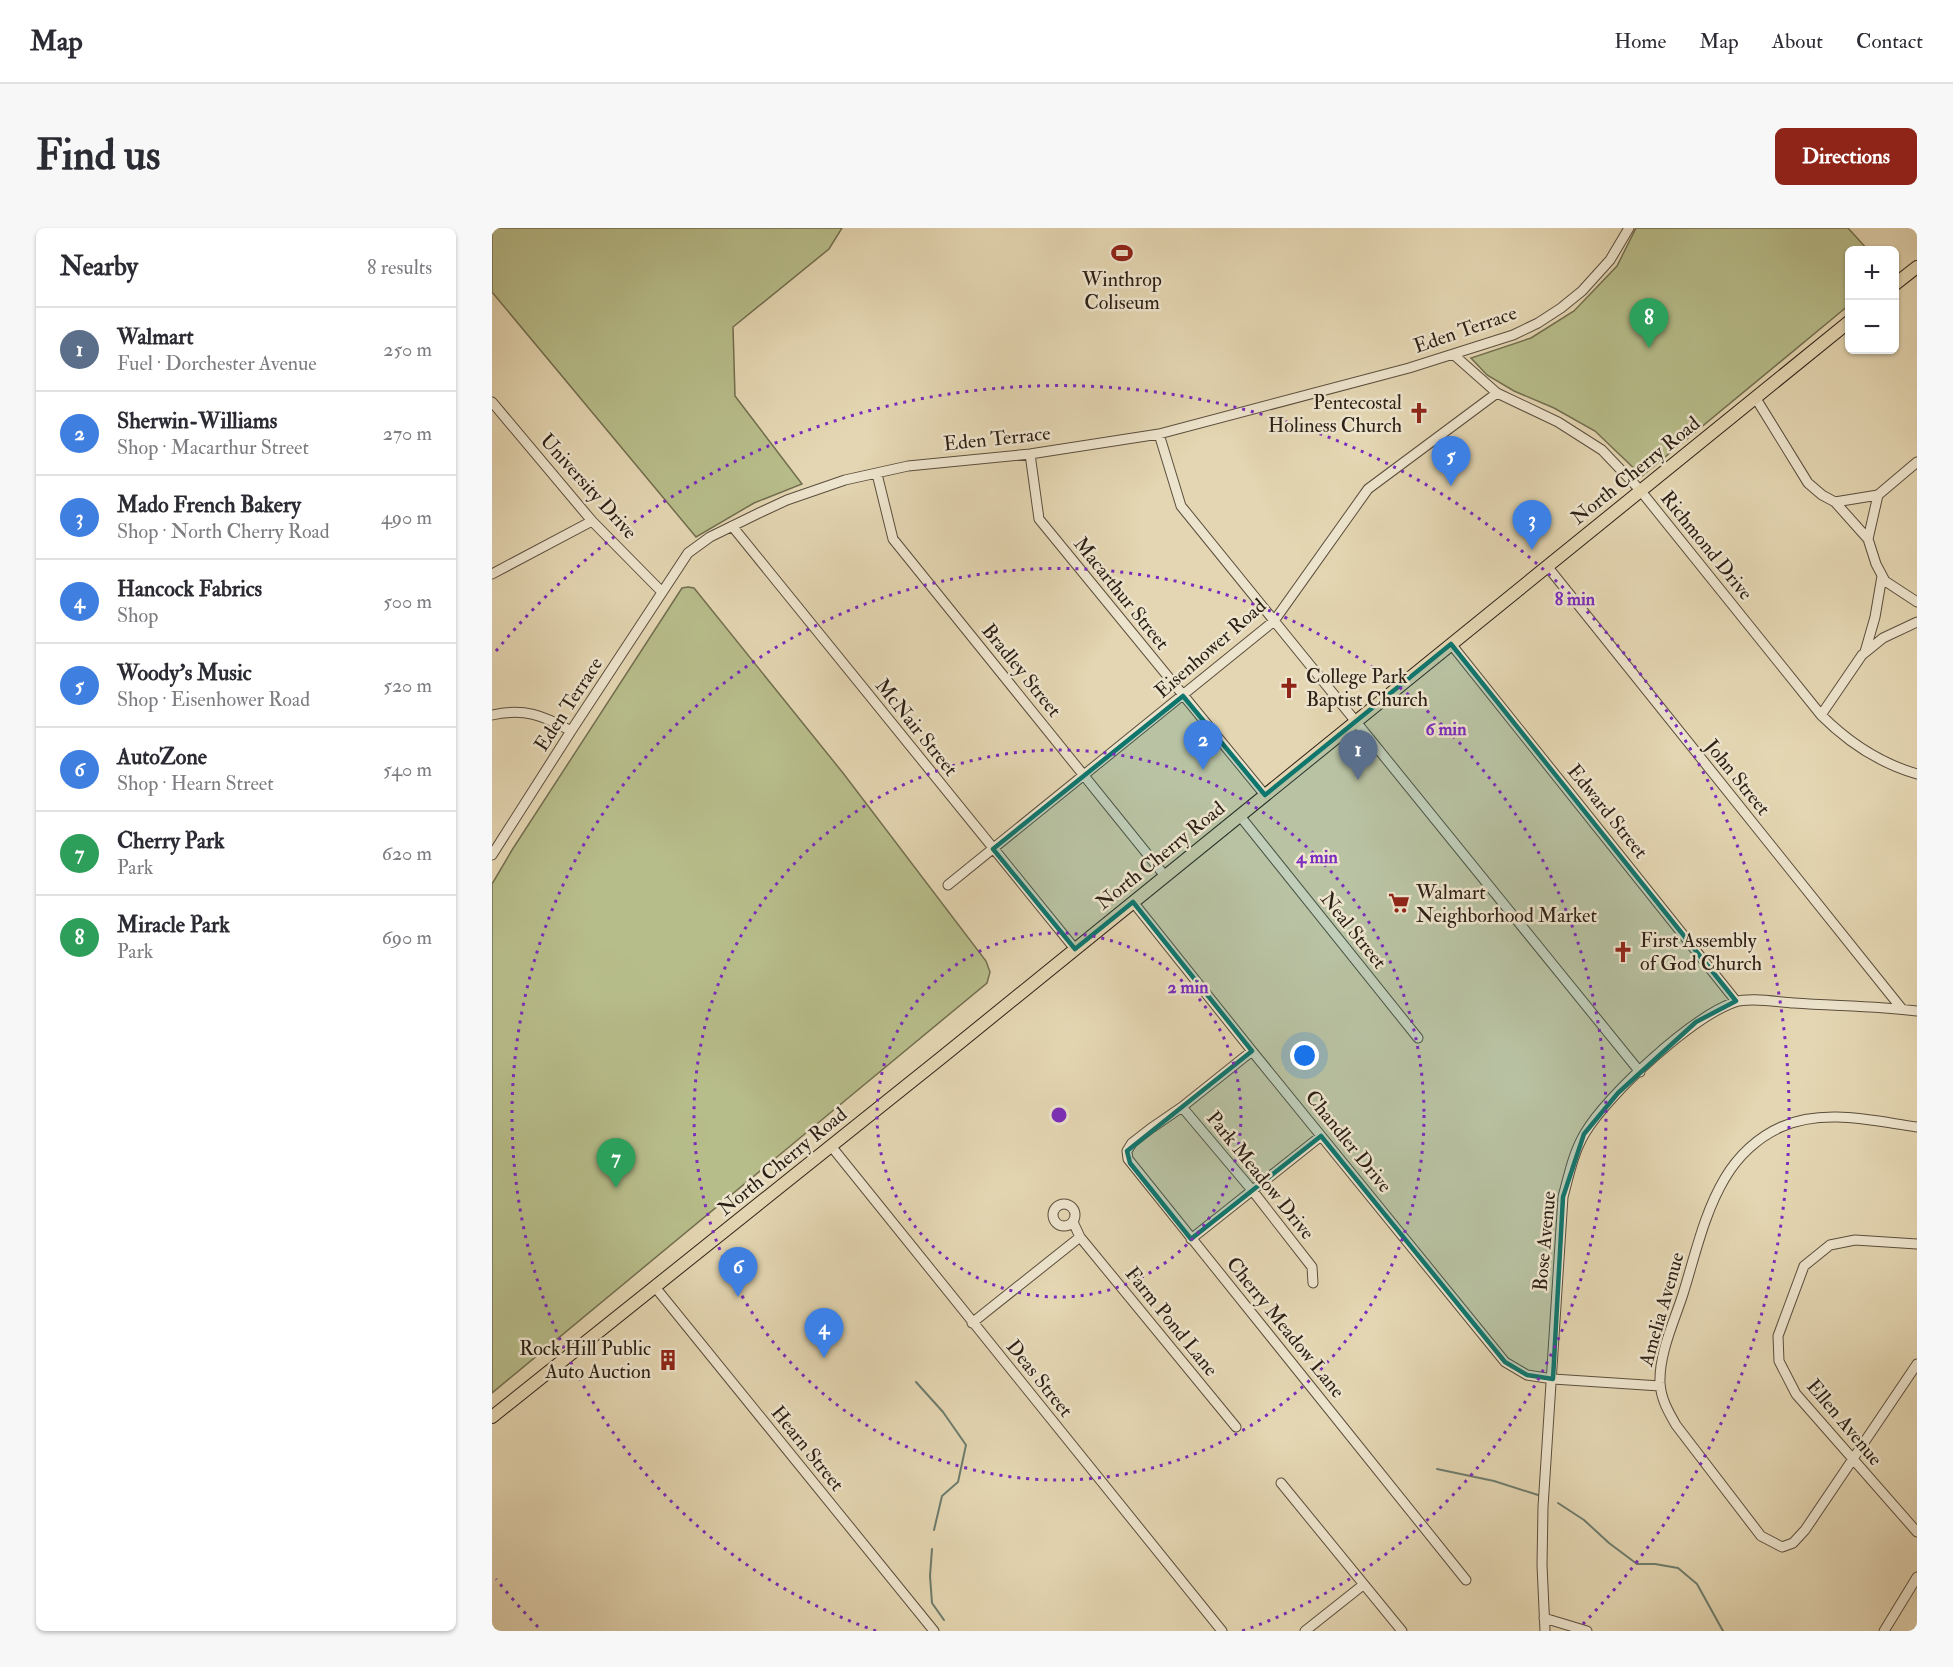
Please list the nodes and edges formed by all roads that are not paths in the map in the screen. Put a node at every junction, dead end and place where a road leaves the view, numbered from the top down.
1 (1629, 228) edge
2 (1917, 267) edge
3 (1899, 281) edge
4 (1845, 325) edge
5 (1454, 355) junction
6 (1497, 393) junction
7 (1755, 397) junction
8 (492, 402) edge
9 (1159, 434) junction
10 (1030, 454) junction
11 (1917, 462) edge
12 (876, 474) junction
13 (1640, 490) junction
14 (1878, 495) junction
15 (1835, 502) junction
16 (592, 520) junction
17 (732, 526) junction
18 (1868, 539) junction
19 (1546, 567) junction
20 (492, 574) edge
21 (1882, 576) junction
22 (662, 592) junction
23 (1917, 602) edge
24 (1274, 621) junction
25 (1917, 622) edge
26 (1451, 644) junction
27 (1865, 652) junction
28 (1183, 696) junction
29 (492, 715) edge
30 (1821, 715) junction
31 (1356, 723) junction
32 (571, 731) junction
33 (1917, 774) edge
34 (1084, 776) junction
35 (1265, 795) junction
36 (1240, 816) junction
37 (993, 849) junction
38 (492, 855) edge
39 (1165, 876) junction
40 (948, 885) dead end
41 (1133, 902) junction
42 (1075, 949) junction
43 (1736, 1001) junction
44 (1902, 1009) junction
45 (1917, 1011) edge
46 (1418, 1038) dead end
47 (1252, 1051) junction
48 (1640, 1072) junction
49 (1182, 1107) junction
50 (1917, 1126) edge
51 (1321, 1136) junction
52 (831, 1146) junction
53 (1252, 1190) junction
54 (1073, 1222) dead end
55 (1080, 1237) junction
56 (1191, 1239) junction
57 (1917, 1244) edge
58 (1313, 1283) dead end
59 (655, 1287) junction
60 (972, 1323) junction
61 (1917, 1364) edge
62 (1553, 1379) junction
63 (1660, 1386) junction
64 (492, 1417) edge
65 (1236, 1427) dead end
66 (1853, 1460) junction
67 (1281, 1483) dead end
68 (1917, 1532) edge
69 (1917, 1577) edge
70 (1466, 1580) dead end
71 (1363, 1585) junction
72 (1544, 1618) junction
73 (934, 1631) edge
74 (1222, 1631) edge
75 (1305, 1631) edge
76 (1402, 1631) edge
77 (1545, 1631) edge
78 (1587, 1631) edge
79 (1884, 1631) edge

1 - 5 street, Eden Terrace
2 - 3 main road
4 - 7 main road, North Cherry Road
5 - 6 street, Richmond Drive
5 - 9 street, Eden Terrace
6 - 13 street, Richmond Drive
6 - 24 street, Eisenhower Road
7 - 13 main road, North Cherry Road
7 - 15 street
8 - 16 street, University Drive
9 - 10 street, Eden Terrace
9 - 24 street
10 - 12 street, Eden Terrace
10 - 28 street, Macarthur Street
11 - 14 street
12 - 17 street, Eden Terrace
12 - 34 street, Bradley Street
13 - 19 main road, North Cherry Road
13 - 30 street, Richmond Drive
14 - 15 street
14 - 18 street
15 - 18 street
16 - 20 street
16 - 22 street, University Drive
17 - 22 street, Eden Terrace
17 - 37 street, McNair Street
18 - 21 street
19 - 26 main road, North Cherry Road
19 - 44 street, John Street
21 - 23 street
21 - 27 street
22 - 32 street, Eden Terrace
24 - 28 street, Eisenhower Road
24 - 31 street
25 - 27 street
26 - 31 main road, North Cherry Road
26 - 43 street, Edward Street
27 - 30 street
28 - 34 street, Eisenhower Road
28 - 35 street, Macarthur Street
29 - 32 street
30 - 33 street, Richmond Drive
31 - 35 main road, North Cherry Road
31 - 48 street
32 - 38 street, Eden Terrace
34 - 37 street, Eisenhower Road
34 - 39 street, Bradley Street
35 - 36 main road, North Cherry Road
36 - 39 main road, North Cherry Road
36 - 46 street, Neal Street
37 - 40 street, Eisenhower Road
37 - 42 street, McNair Street
39 - 41 main road, North Cherry Road
41 - 42 main road, North Cherry Road
41 - 47 street, Chandler Drive
42 - 52 main road, North Cherry Road
43 - 44 street, Bose Avenue
43 - 48 street, Bose Avenue
44 - 45 street, Bose Avenue
47 - 49 street, Park Meadow Drive
47 - 51 street, Chandler Drive
48 - 62 street, Bose Avenue
49 - 53 street, Park Meadow Drive
49 - 56 street, Cherry Meadow Lane
50 - 63 street, Amelia Avenue
51 - 53 street
51 - 62 street, Chandler Drive
52 - 59 main road, North Cherry Road
52 - 60 street, Deas Street
53 - 56 street
53 - 58 street, Park Meadow Drive
54 - 55 street, Farm Pond Lane
55 - 60 street
55 - 65 street, Farm Pond Lane
56 - 70 street, Cherry Meadow Lane
57 - 66 street, Ellen Avenue
59 - 64 main road, North Cherry Road
59 - 73 street, Hearn Street
60 - 74 street, Deas Street
61 - 66 street
62 - 63 street, Chandler Drive
62 - 72 street, Bose Avenue
63 - 66 street, Amelia Avenue
66 - 68 street, Ellen Avenue
67 - 71 street
69 - 79 street
71 - 75 street
71 - 76 street
72 - 77 street, Bose Avenue
72 - 78 street

